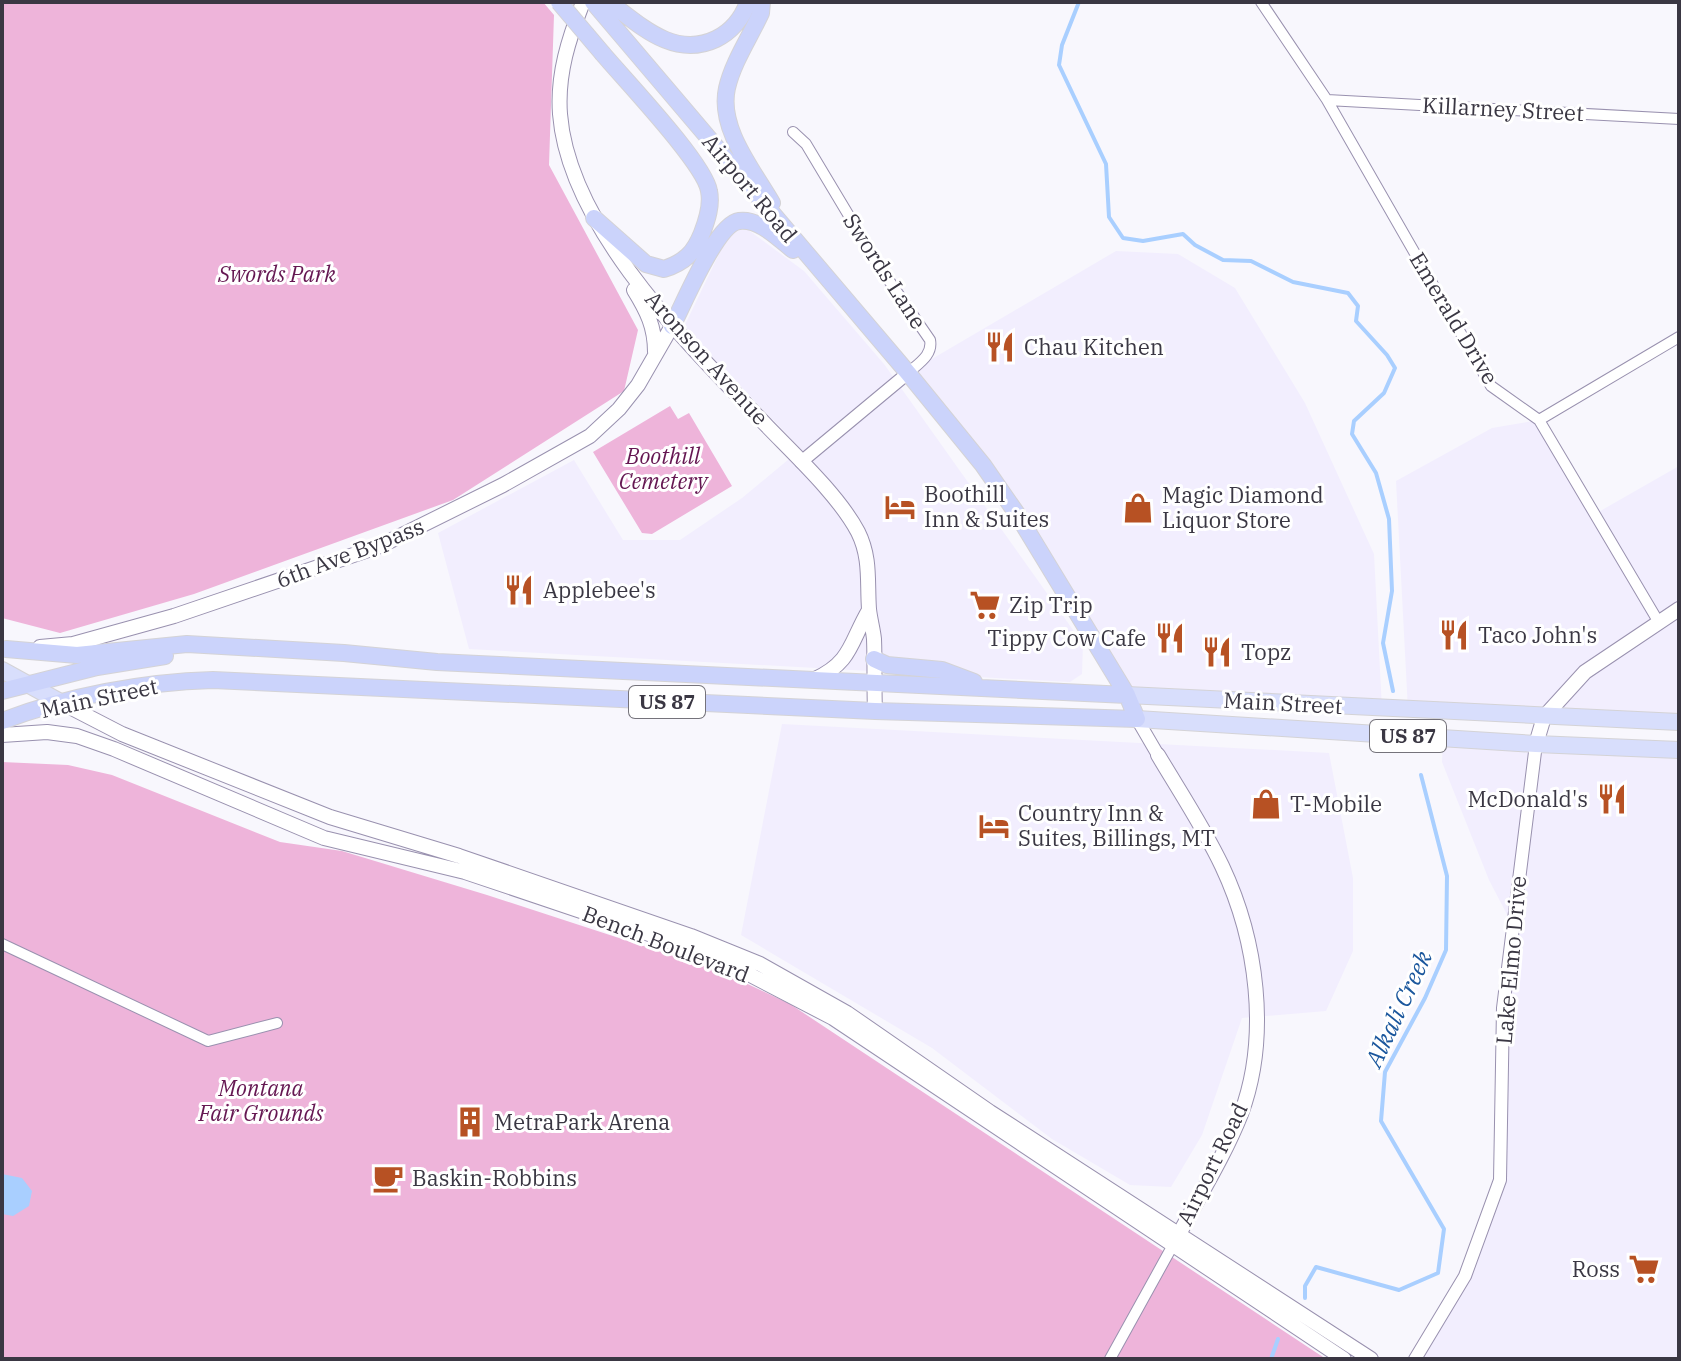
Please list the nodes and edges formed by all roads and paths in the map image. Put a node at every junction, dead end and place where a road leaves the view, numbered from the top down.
1 (559, 2) edge
2 (583, 2) edge
3 (593, 2) edge
4 (748, 2) edge
5 (762, 2) edge
6 (1261, 2) edge
7 (616, 7) edge
8 (1327, 100) junction
9 (1679, 119) edge
10 (793, 132) dead end
11 (594, 218) junction
12 (791, 236) junction
13 (823, 273) junction
14 (672, 326) junction
15 (1679, 337) edge
16 (655, 353) junction
17 (908, 373) junction
18 (1539, 420) junction
19 (801, 462) junction
20 (1679, 609) edge
21 (869, 610) junction
22 (1658, 621) junction
23 (217, 647) junction
24 (4, 649) edge
25 (874, 659) junction
26 (2, 670) edge
27 (814, 680) junction
28 (27, 683) junction
29 (874, 684) junction
30 (987, 688) junction
31 (2, 691) edge
32 (1127, 695) junction
33 (62, 703) junction
34 (875, 711) junction
35 (1544, 717) junction
36 (1137, 719) junction
37 (2, 721) edge
38 (1679, 722) edge
39 (2, 735) edge
40 (1536, 744) junction
41 (1679, 750) edge
42 (1158, 755) joint
43 (2, 944) edge
44 (277, 1023) dead end
45 (1176, 1239) junction
46 (1345, 1354) edge
47 (1110, 1359) edge
48 (1371, 1359) edge
49 (1415, 1359) edge

1 - 11 highway, bridge
2 - 11 main road, Aronson Avenue
3 - 12 highway, Airport Road
4 - 7 highway
5 - 12 highway
6 - 8 street, Emerald Drive
8 - 9 street, Killarney Street
8 - 18 street, Emerald Drive
10 - 17 street, Swords Lane
11 - 14 main road, Aronson Avenue
11 - 16 main road
12 - 13 highway, Airport Road
13 - 14 highway
13 - 17 highway, Airport Road
14 - 16 main road, 6th Ave Bypass
14 - 19 main road, Aronson Avenue
15 - 18 street
16 - 24 main road, 6th Ave Bypass
17 - 19 street, Swords Lane
17 - 32 highway, Airport Road
18 - 22 street, Emerald Drive
19 - 21 main road, Aronson Avenue
20 - 22 main road, Lake Elmo Drive
21 - 25 main road, Aronson Avenue
21 - 27 main road, Aronson Avenue
22 - 35 main road, Lake Elmo Drive
23 - 24 highway
23 - 27 highway, US 87
23 - 28 highway, US 87
25 - 29 main road, Aronson Avenue
25 - 30 highway
26 - 28 main road
27 - 29 highway, US 87
28 - 31 highway, Main Street / US 87
28 - 33 main road
29 - 30 highway, US 87
29 - 34 main road, Aronson Avenue
30 - 32 highway, US 87
32 - 35 main road, Main Street / US 87
32 - 36 highway, Airport Road
33 - 34 highway, Main Street / US 87
33 - 37 highway, Main Street / US 87
33 - 45 main road
34 - 36 highway, US 87
35 - 38 main road, Main Street / US 87
35 - 40 main road, Lake Elmo Drive
36 - 40 main road, Main Street / US 87
36 - 42 street, Airport Road
39 - 45 main road, Bench Boulevard
40 - 41 main road, Main Street / US 87
40 - 49 street, Lake Elmo Drive
42 - 45 main road, Airport Road
43 - 44 street
45 - 46 main road
45 - 47 street, Airport Road
46 - 48 main road

